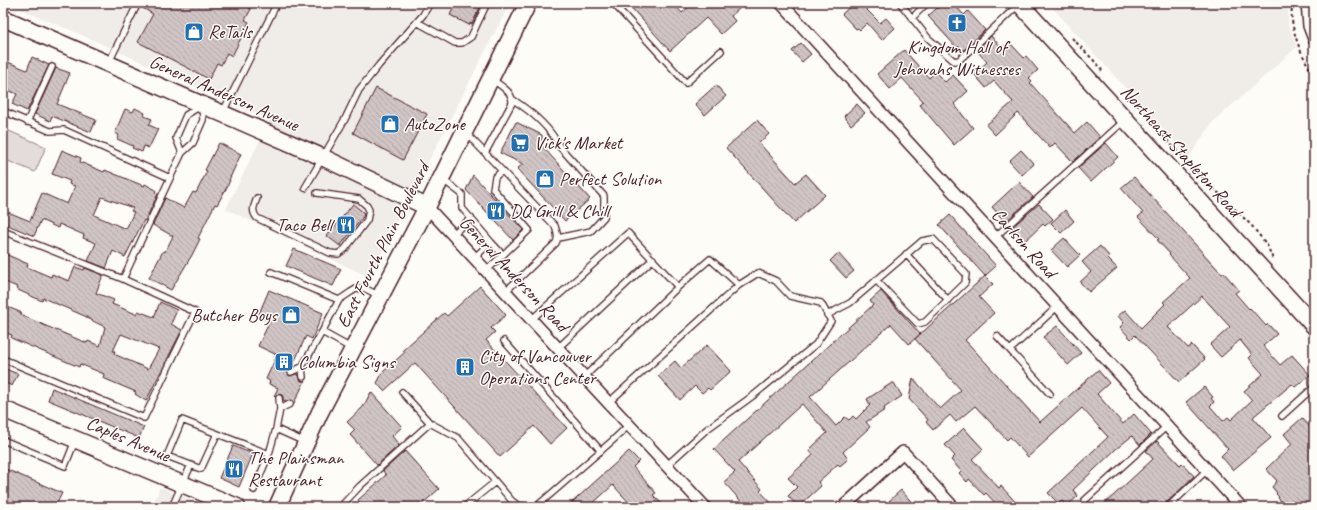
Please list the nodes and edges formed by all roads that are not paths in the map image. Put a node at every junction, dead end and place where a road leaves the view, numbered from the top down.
1 (138, 3) edge
2 (277, 3) edge
3 (430, 3) edge
4 (487, 3) edge
5 (528, 3) edge
6 (613, 3) edge
7 (781, 3) edge
8 (900, 3) edge
9 (927, 3) edge
10 (1306, 3) edge
11 (1019, 4) edge
12 (3, 18) edge
13 (912, 18) junction
14 (417, 22) junction
15 (1314, 39) edge
16 (721, 51) dead end
17 (108, 64) junction
18 (52, 67) dead end
19 (490, 78) junction
20 (512, 101) junction
21 (202, 105) junction
22 (3, 111) edge
23 (222, 114) junction
24 (1126, 120) junction
25 (27, 122) junction
26 (464, 131) junction
27 (182, 153) junction
28 (485, 153) junction
29 (322, 157) junction
30 (502, 171) junction
31 (170, 178) junction
32 (441, 178) junction
33 (305, 188) dead end
34 (317, 193) dead end
35 (257, 198) dead end
36 (426, 207) junction
37 (471, 218) junction
38 (3, 231) edge
39 (452, 235) junction
40 (995, 237) junction
41 (558, 238) junction
42 (491, 242) junction
43 (906, 254) junction
44 (503, 255) junction
45 (474, 258) junction
46 (653, 259) junction
47 (486, 271) junction
48 (271, 272) dead end
49 (123, 279) junction
50 (876, 280) junction
51 (740, 285) junction
52 (678, 287) junction
53 (505, 292) junction
54 (380, 296) junction
55 (339, 300) junction
56 (948, 300) junction
57 (1058, 306) junction
58 (827, 315) junction
59 (531, 320) junction
60 (1314, 326) edge
61 (322, 332) junction
62 (997, 336) dead end
63 (504, 342) dead end
64 (558, 348) junction
65 (353, 349) junction
66 (1010, 350) junction
67 (3, 359) edge
68 (302, 367) junction
69 (292, 372) dead end
70 (303, 377) dead end
71 (584, 377) junction
72 (1314, 387) edge
73 (402, 392) dead end
74 (1050, 394) dead end
75 (279, 398) dead end
76 (608, 403) junction
77 (290, 404) dead end
78 (3, 408) edge
79 (280, 409) junction
80 (1282, 416) dead end
81 (430, 424) junction
82 (628, 425) junction
83 (1167, 426) junction
84 (276, 429) junction
85 (216, 434) junction
86 (3, 440) edge
87 (76, 440) junction
88 (306, 442) junction
89 (600, 451) junction
90 (269, 454) junction
91 (191, 465) junction
92 (666, 466) junction
93 (1207, 470) junction
94 (495, 482) junction
95 (182, 484) junction
96 (254, 490) dead end
97 (1084, 501) dead end
98 (1238, 506) edge
99 (172, 507) edge
100 (237, 507) edge
101 (277, 507) edge
102 (343, 507) edge
103 (464, 507) edge
104 (525, 507) edge
105 (531, 507) edge
106 (704, 507) edge
107 (843, 507) edge
108 (953, 507) edge
109 (1168, 507) edge

1 - 17 lane
2 - 23 lane
3 - 14 lane
4 - 14 lane
5 - 19 street, East Fourth Plain Boulevard
6 - 16 lane
7 - 40 street, Carlson Road
8 - 13 lane
9 - 13 lane
10 - 15 street
11 - 13 lane
11 - 24 street, Northeast Stapleton Road
12 - 17 street, General Anderson Avenue
14 - 29 lane
17 - 21 street, General Anderson Avenue
18 - 25 lane
19 - 20 lane
19 - 26 street, East Fourth Plain Boulevard
20 - 28 lane
20 - 41 lane
21 - 23 street, General Anderson Avenue
21 - 27 lane
21 - 27 lane
22 - 25 lane
23 - 29 street, General Anderson Avenue
24 - 40 lane
24 - 60 street, Northeast Stapleton Road
25 - 31 lane
26 - 28 lane
26 - 32 street, East Fourth Plain Boulevard
27 - 31 lane
28 - 30 lane
29 - 33 lane
29 - 36 street, General Anderson Avenue
30 - 41 lane
30 - 44 lane
31 - 49 lane
32 - 36 street, East Fourth Plain Boulevard
32 - 37 lane
34 - 35 lane
36 - 39 street, General Anderson Road
36 - 54 street, East Fourth Plain Boulevard
37 - 39 lane
37 - 42 lane
38 - 49 lane
39 - 45 street, General Anderson Road
40 - 57 street, Carlson Road
41 - 53 lane
42 - 44 lane
42 - 45 lane
43 - 50 lane
43 - 56 lane
43 - 56 lane
44 - 47 lane
45 - 47 street, General Anderson Road
46 - 52 lane
46 - 59 lane
46 - 64 lane
47 - 53 street, General Anderson Road
48 - 55 lane
49 - 67 lane
50 - 56 lane
50 - 58 lane
51 - 52 lane
51 - 58 lane
51 - 76 lane
52 - 71 lane
53 - 59 street, General Anderson Road
54 - 55 lane
54 - 65 street, East Fourth Plain Boulevard
55 - 61 lane
57 - 66 lane
57 - 83 street, Carlson Road
58 - 92 lane
59 - 64 street, General Anderson Road
61 - 65 lane
61 - 68 lane
62 - 66 lane
63 - 89 lane
64 - 71 street, General Anderson Road
65 - 88 street, East Fourth Plain Boulevard
66 - 74 lane
68 - 69 lane
68 - 70 lane
71 - 76 street, General Anderson Road
72 - 80 lane
73 - 81 lane
75 - 79 lane
76 - 82 street, General Anderson Road
77 - 79 lane
78 - 87 street, Caples Avenue
79 - 84 lane
81 - 94 lane
81 - 102 lane
82 - 89 lane
82 - 92 street, General Anderson Road
83 - 93 street, Carlson Road
83 - 97 lane
84 - 88 lane
84 - 90 lane
85 - 90 lane
85 - 91 lane
85 - 91 lane
86 - 87 lane
87 - 95 street, Caples Avenue
88 - 101 street, East Fourth Plain Boulevard
89 - 105 lane
90 - 96 lane
91 - 95 lane
92 - 106 street, General Anderson Road
93 - 98 street, Carlson Road
93 - 109 lane
94 - 103 lane
94 - 104 lane
95 - 99 lane
95 - 100 street, Caples Avenue
107 - 108 street

